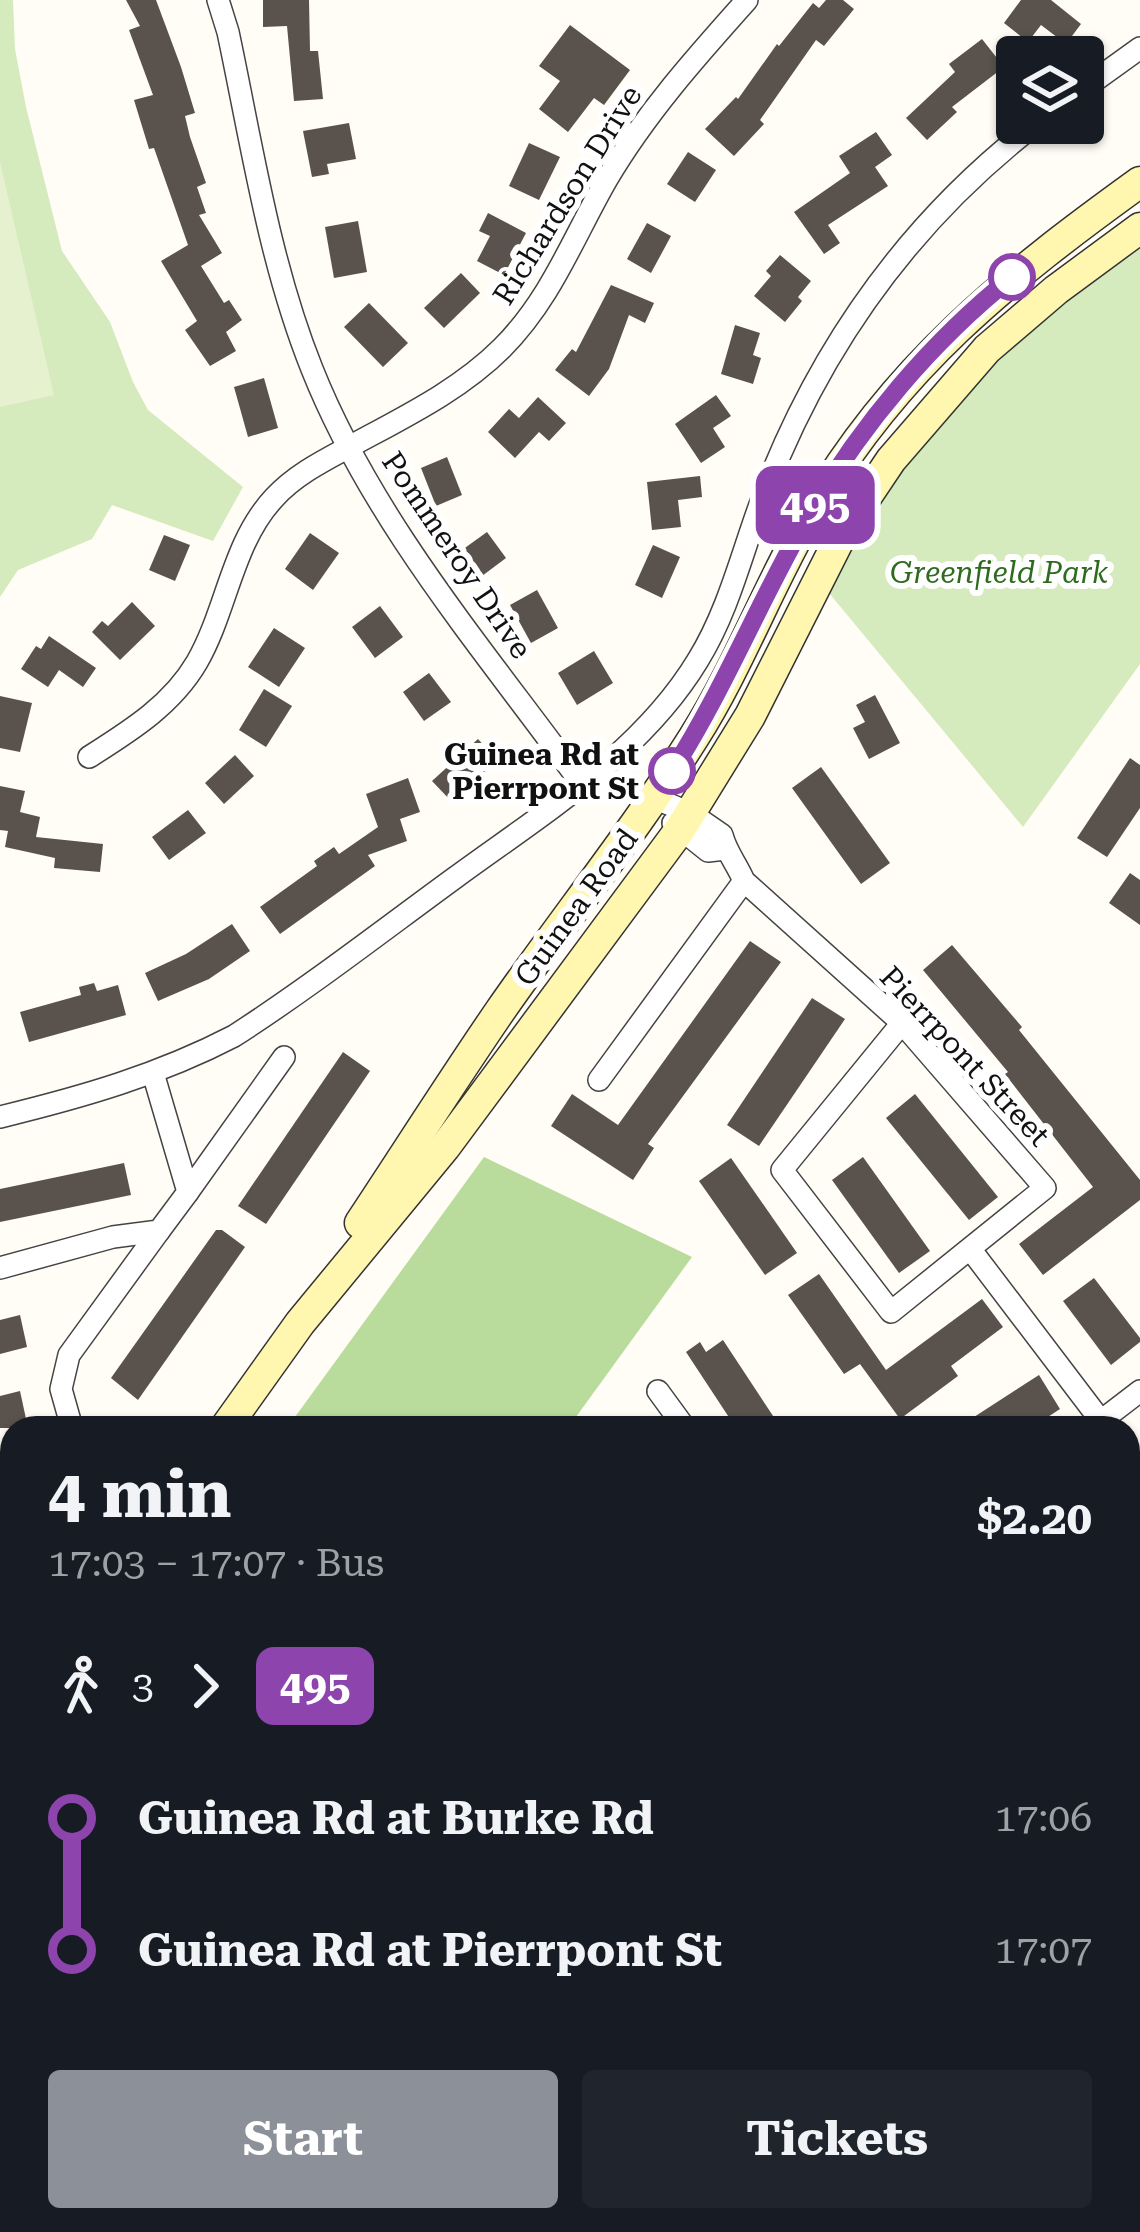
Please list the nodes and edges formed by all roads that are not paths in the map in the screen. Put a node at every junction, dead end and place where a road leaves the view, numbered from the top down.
1 (218, 0) edge
2 (747, 0) edge
3 (1140, 47) edge
4 (1104, 74) edge
5 (1010, 144) edge
6 (1140, 182) edge
7 (1140, 228) edge
8 (348, 447) junction
9 (89, 757) dead end
10 (581, 783) junction
11 (654, 798) junction
12 (685, 822) junction
13 (744, 881) junction
14 (902, 1023) junction
15 (284, 1057) dead end
16 (153, 1073) junction
17 (599, 1080) dead end
18 (0, 1117) edge
19 (188, 1192) junction
20 (159, 1231) junction
21 (971, 1250) junction
22 (0, 1268) edge
23 (300, 1323) junction
24 (658, 1391) dead end
25 (1140, 1391) edge
26 (69, 1416) edge
27 (234, 1416) edge
28 (676, 1416) edge
29 (1090, 1416) edge
30 (1107, 1416) edge

1 - 8 street, Pommeroy Drive
2 - 8 street, Richardson Drive
3 - 4 street
5 - 10 street
6 - 11 main road, Guinea Road
7 - 12 main road, Guinea Road
8 - 9 street, Richardson Drive
8 - 10 street, Pommeroy Drive
10 - 16 street
11 - 12 street
11 - 23 main road, Guinea Road
12 - 13 street, Pierrpont Street
12 - 23 main road, Guinea Road
13 - 14 street, Pierrpont Street
13 - 17 street
14 - 21 street, Pierrpont Street
14 - 21 street
15 - 19 street
16 - 18 street
16 - 19 street
19 - 20 street
20 - 22 street
20 - 26 street
21 - 29 street
23 - 27 main road, Guinea Road
24 - 28 street
25 - 30 street

